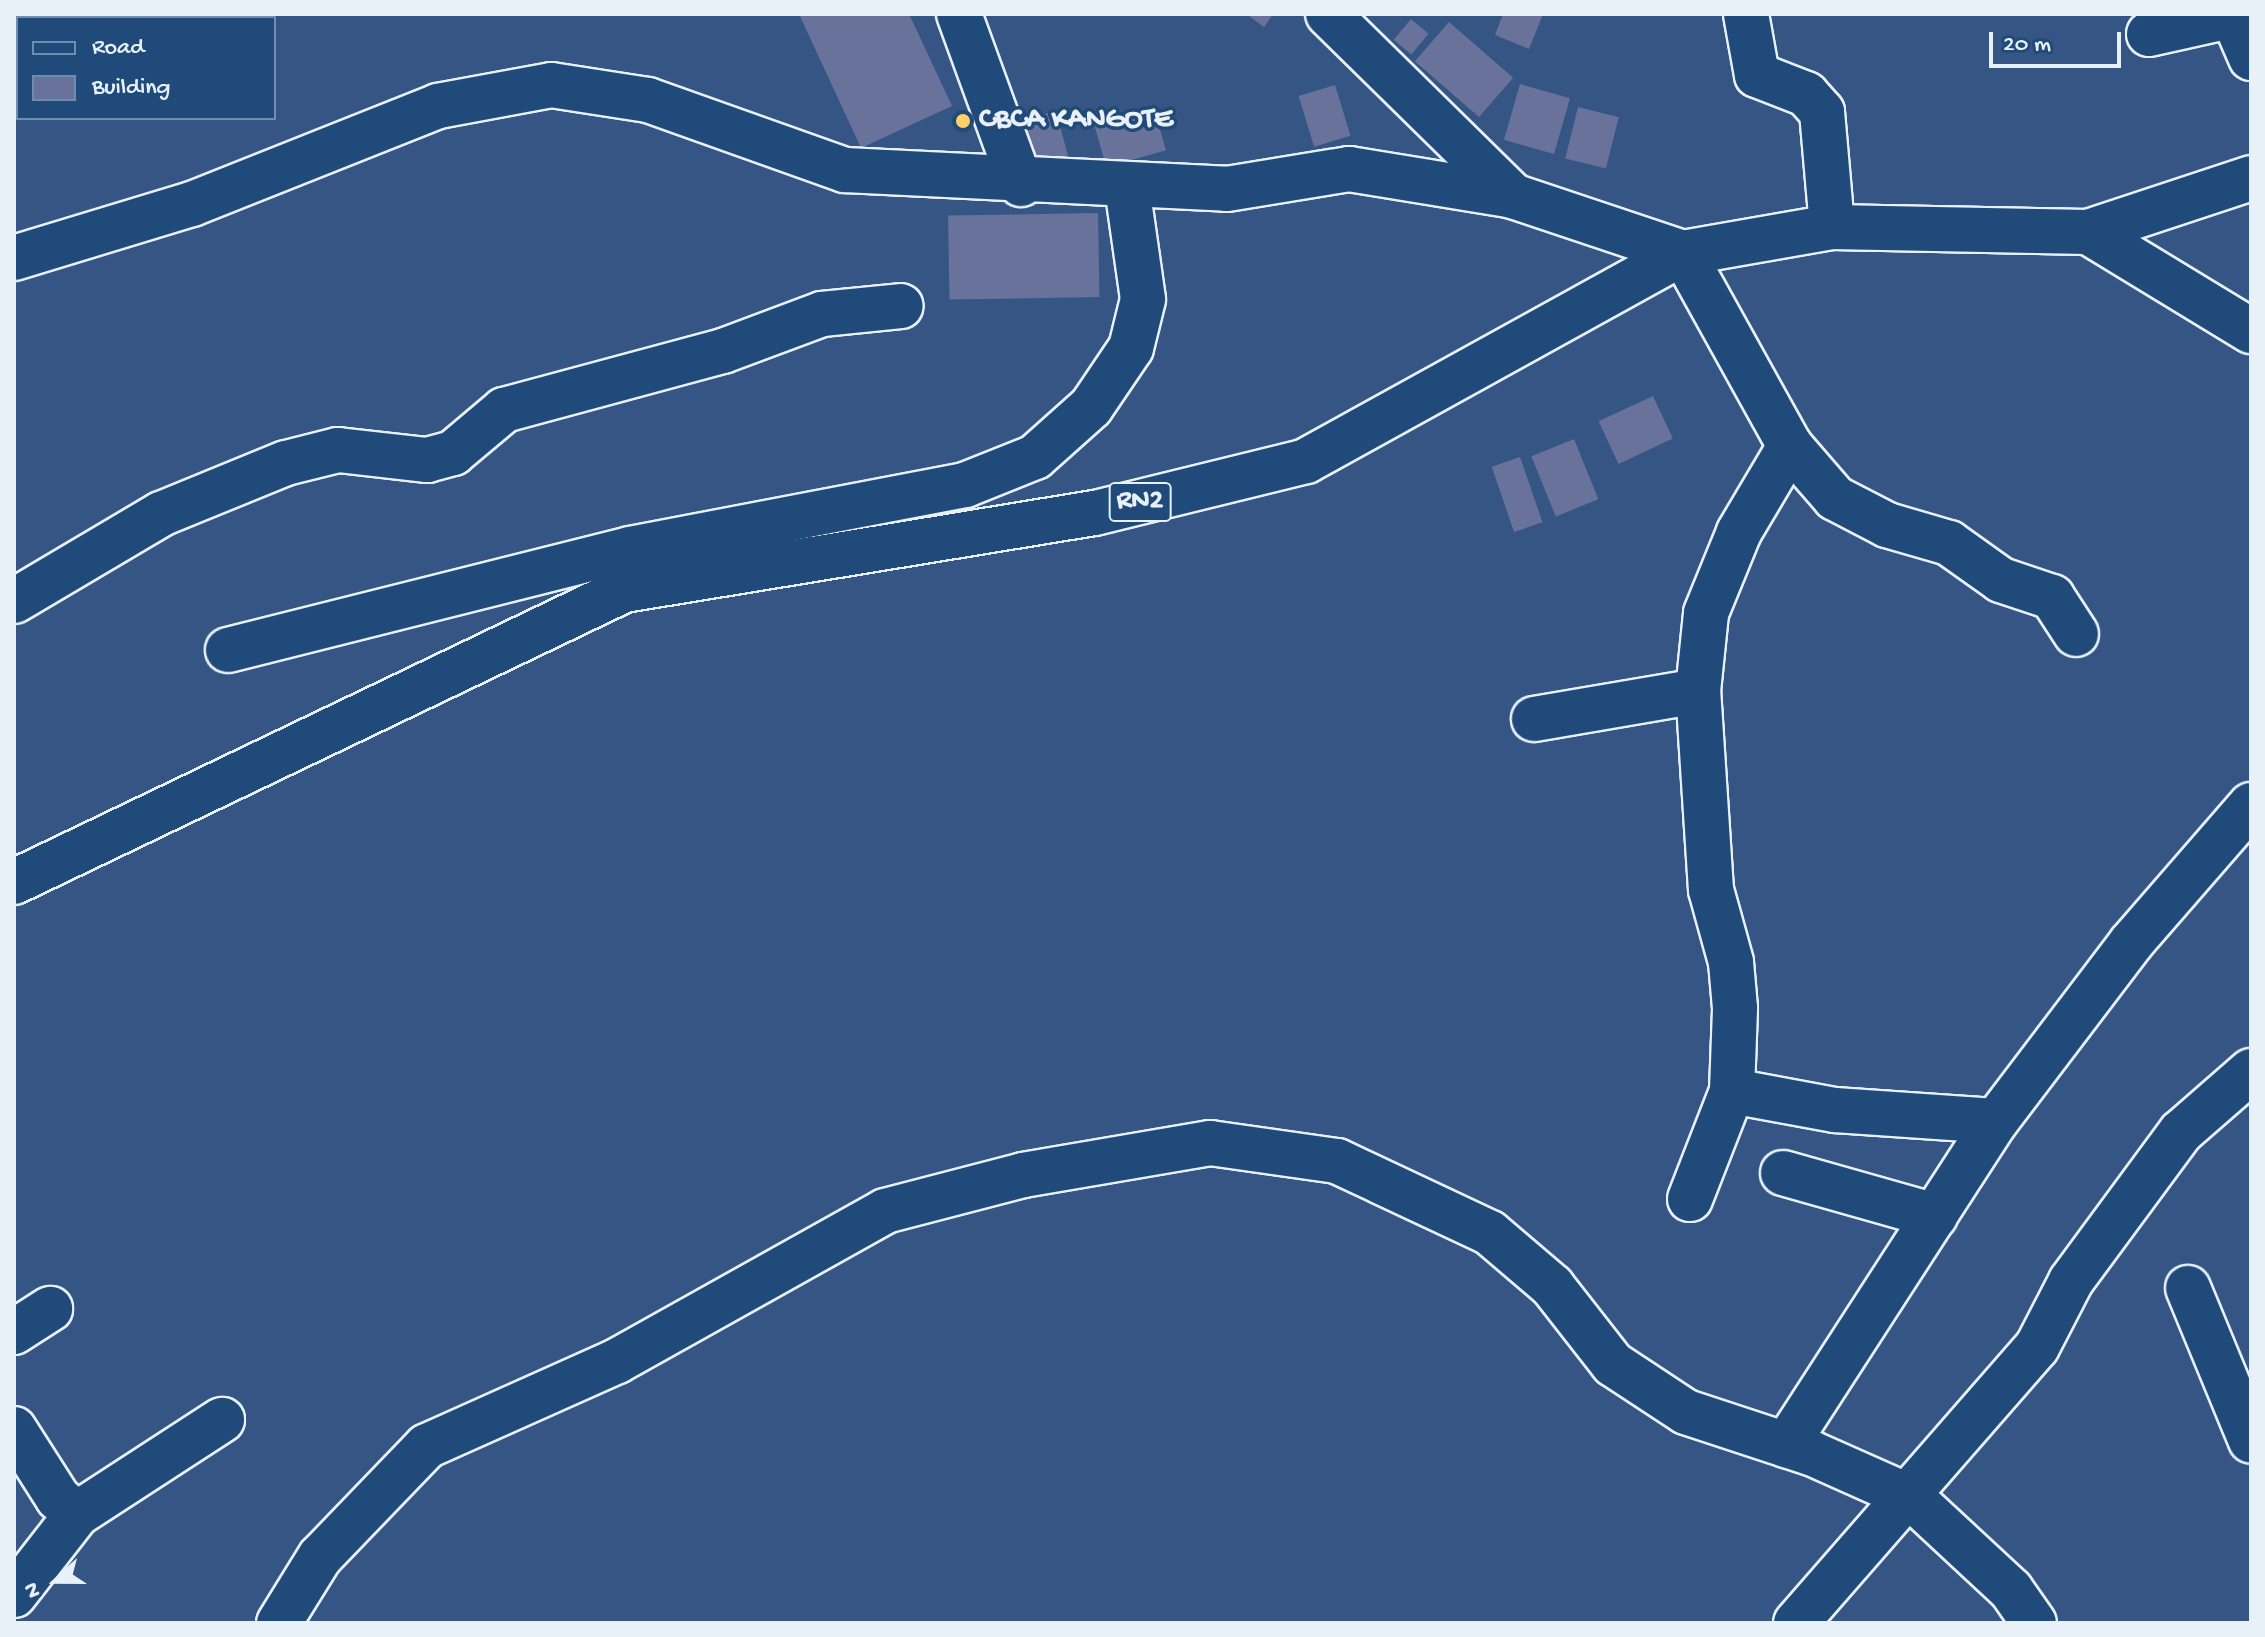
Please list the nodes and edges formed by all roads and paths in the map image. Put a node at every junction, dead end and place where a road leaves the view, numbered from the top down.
1 (959, 14) edge
2 (1328, 14) edge
3 (1746, 15) edge
4 (2234, 15) edge
5 (2149, 34) dead end
6 (2251, 58) edge
7 (2251, 178) edge
8 (1021, 184) junction
9 (1127, 187) junction
10 (1513, 196) junction
11 (1832, 227) junction
12 (2088, 232) junction
13 (1683, 253) junction
14 (14, 258) edge
15 (901, 306) dead end
16 (2251, 331) edge
17 (1790, 446) junction
18 (14, 601) edge
19 (2076, 634) dead end
20 (228, 650) dead end
21 (1698, 691) junction
22 (1534, 719) dead end
23 (2251, 805) edge
24 (14, 882) edge
25 (2251, 1071) edge
26 (1732, 1091) junction
27 (1996, 1121) junction
28 (1783, 1173) dead end
29 (1690, 1199) dead end
30 (1935, 1216) junction
31 (2188, 1288) dead end
32 (50, 1309) dead end
33 (14, 1332) edge
34 (222, 1420) dead end
35 (14, 1429) edge
36 (2251, 1441) edge
37 (1786, 1445) junction
38 (1912, 1498) junction
39 (77, 1514) junction
40 (14, 1595) edge
41 (279, 1623) edge
42 (1796, 1623) edge
43 (2034, 1623) edge

1 - 8 main road
2 - 10 main road
3 - 11 main road
4 - 5 main road
4 - 6 main road
7 - 12 main road
8 - 9 main road
8 - 14 main road
9 - 10 main road
9 - 20 main road
10 - 13 main road
11 - 12 main road, RN2
11 - 13 main road, RN2
12 - 16 main road
13 - 17 main road
13 - 24 main road, RN2
15 - 18 main road
17 - 19 main road
17 - 21 main road
21 - 22 main road
21 - 26 main road
23 - 27 main road
25 - 38 main road
26 - 27 main road
26 - 29 main road
27 - 30 main road
28 - 30 main road
30 - 37 main road
31 - 36 main road
32 - 33 main road
34 - 39 main road
35 - 39 main road
37 - 38 main road
37 - 41 main road
38 - 42 main road
38 - 43 main road
39 - 40 main road

